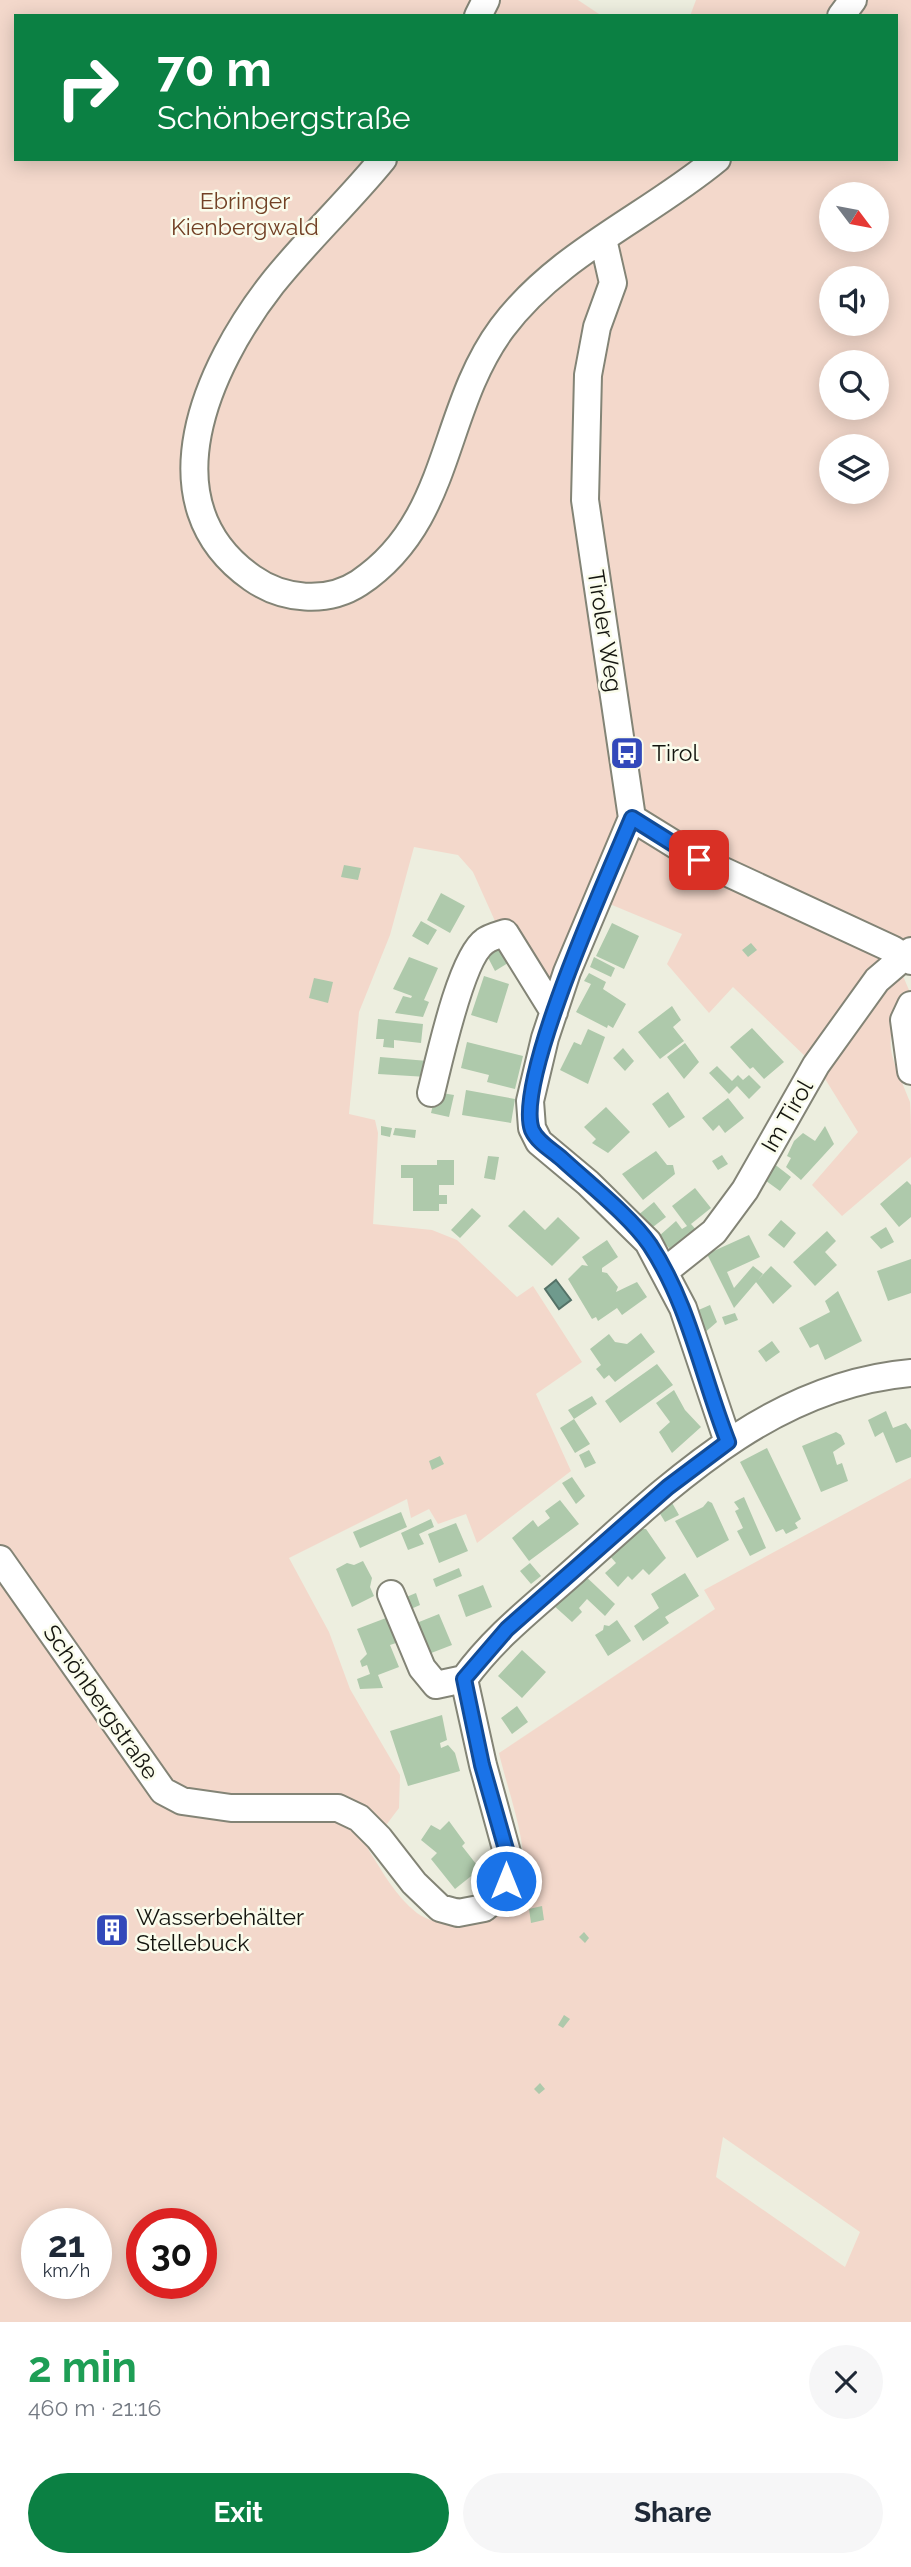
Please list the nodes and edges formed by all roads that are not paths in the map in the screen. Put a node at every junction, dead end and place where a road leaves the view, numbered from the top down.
1 (381, 161) edge
2 (714, 161) edge
3 (603, 239) junction
4 (632, 818) junction
5 (909, 956) edge
6 (911, 1005) edge
7 (554, 1012) junction
8 (911, 1071) edge
9 (431, 1093) dead end
10 (665, 1271) junction
11 (911, 1373) edge
12 (728, 1442) junction
13 (0, 1559) edge
14 (391, 1594) dead end
15 (464, 1679) junction

1 - 3 street
2 - 3 street
3 - 4 street, Tiroler Weg
4 - 5 street
4 - 7 street
5 - 10 street, Im Tirol
6 - 8 street
7 - 9 street
7 - 10 street
10 - 12 street
11 - 12 street
12 - 15 street
13 - 15 street, Schönbergstraße
14 - 15 street

